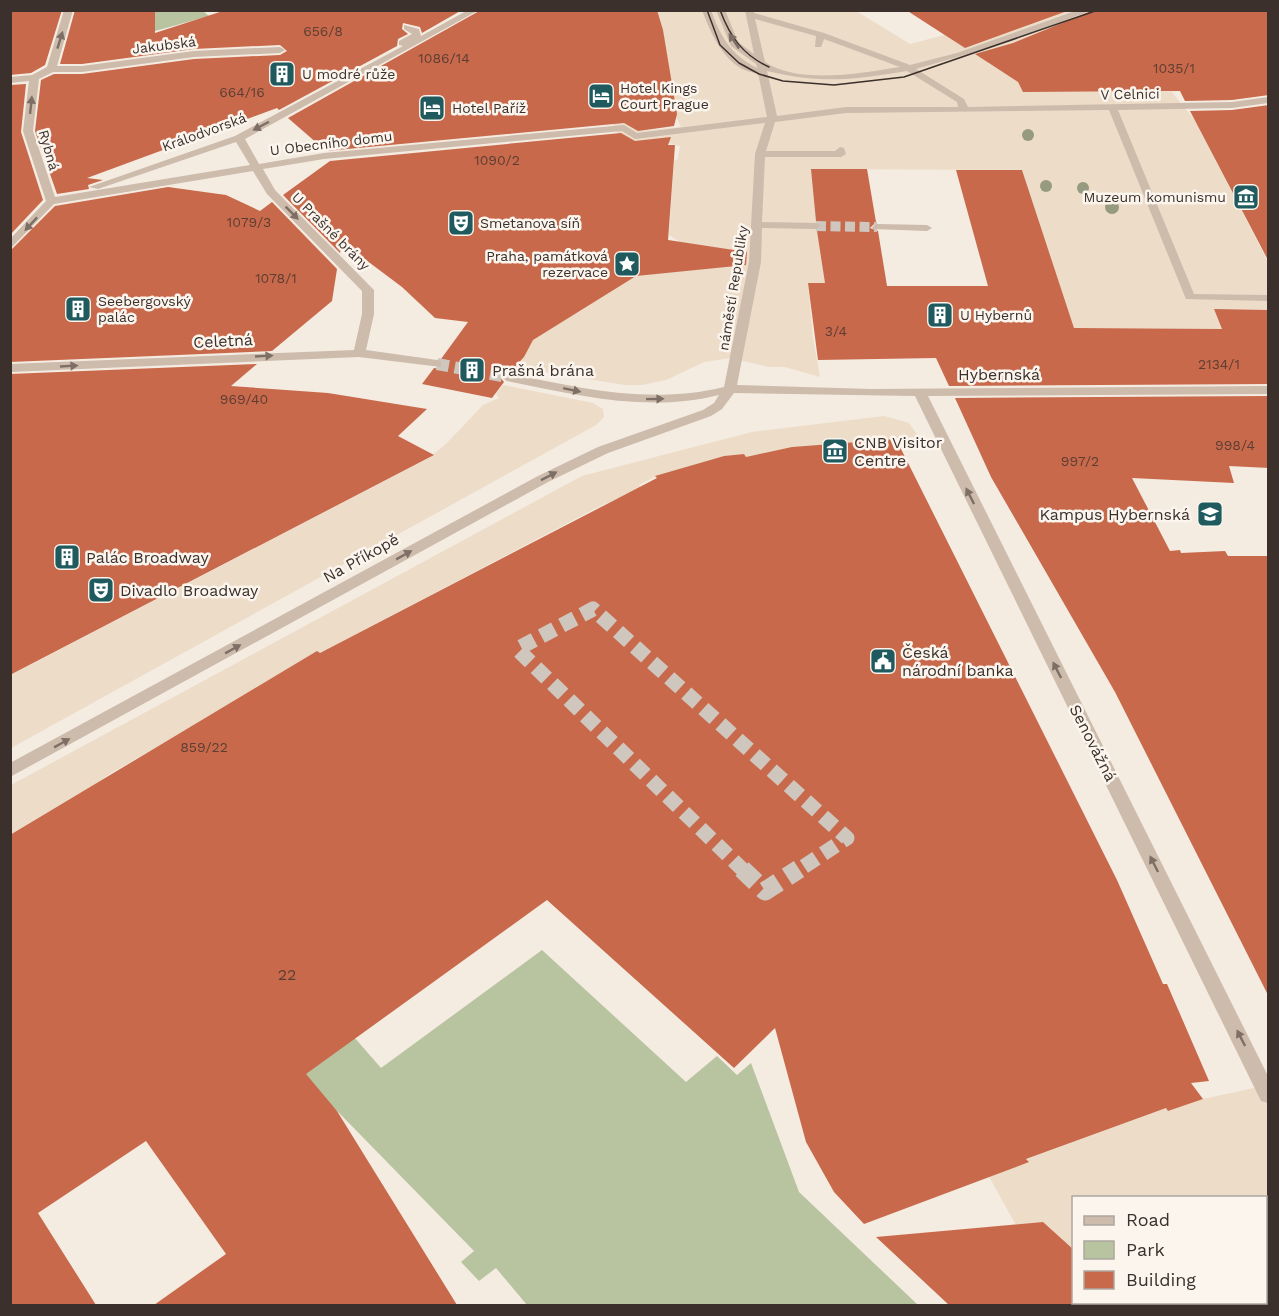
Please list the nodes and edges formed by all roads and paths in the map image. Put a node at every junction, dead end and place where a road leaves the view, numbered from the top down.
1 (69, 10) edge
2 (475, 10) edge
3 (706, 10) edge
4 (720, 10) edge
5 (1088, 10) edge
6 (750, 13) edge
7 (407, 27) dead end
8 (821, 35) junction
9 (818, 45) dead end
10 (280, 50) dead end
11 (967, 52) junction
12 (908, 67) junction
13 (51, 69) junction
14 (762, 69) junction
15 (362, 71) junction
16 (918, 73) junction
17 (34, 78) junction
18 (10, 80) edge
19 (1269, 100) edge
20 (1112, 107) junction
21 (964, 110) junction
22 (772, 117) junction
23 (239, 138) junction
24 (840, 150) dead end
25 (760, 154) junction
26 (257, 167) junction
27 (51, 201) junction
28 (759, 225) junction
29 (816, 226) tunnel mouth
30 (877, 227) tunnel mouth
31 (927, 228) dead end
32 (10, 246) edge
33 (1269, 298) edge
34 (358, 353) junction
35 (437, 364) tunnel mouth
36 (10, 368) edge
37 (507, 377) tunnel mouth
38 (730, 389) junction
39 (1269, 390) edge
40 (919, 391) junction
41 (10, 771) edge
42 (1269, 1095) edge

13 -> 1 street
2 - 15 street, Králodvorská
3 - 14 street
14 -> 4 street
5 - 11 street
6 - 8 street, náměstí Republiky
6 - 14 street, náměstí Republiky
7 - 15 street
8 - 9 street
8 - 12 street, náměstí Republiky
10 - 13 street, Jakubská
11 - 12 street
11 - 16 street
12 - 14 street
12 - 16 street, náměstí Republiky
13 - 17 street
14 - 16 street
14 - 22 street, náměstí Republiky
15 -> 23 street, Králodvorská
16 - 21 street, náměstí Republiky
17 - 18 street
27 -> 17 street, Rybná
19 - 20 street, V Celnici
20 - 21 street, V Celnici
20 - 33 street
21 - 22 street
22 - 25 street, náměstí Republiky
22 - 26 street, U Obecního domu
23 - 26 street, U Prašné brány
23 - 27 street, Králodvorská
24 - 25 street
25 - 28 street, náměstí Republiky
26 - 27 street, U Obecního domu
26 -> 34 street, U Prašné brány
27 -> 32 street, Králodvorská
28 - 29 street
28 - 38 street, náměstí Republiky
30 - 31 street
34 - 35 street, Celetná
36 -> 34 street, Celetná
37 -> 38 street
38 - 40 street, Hybernská
41 -> 38 street, Na Příkopě
39 - 40 street, Hybernská
42 -> 40 street, Senovážná

